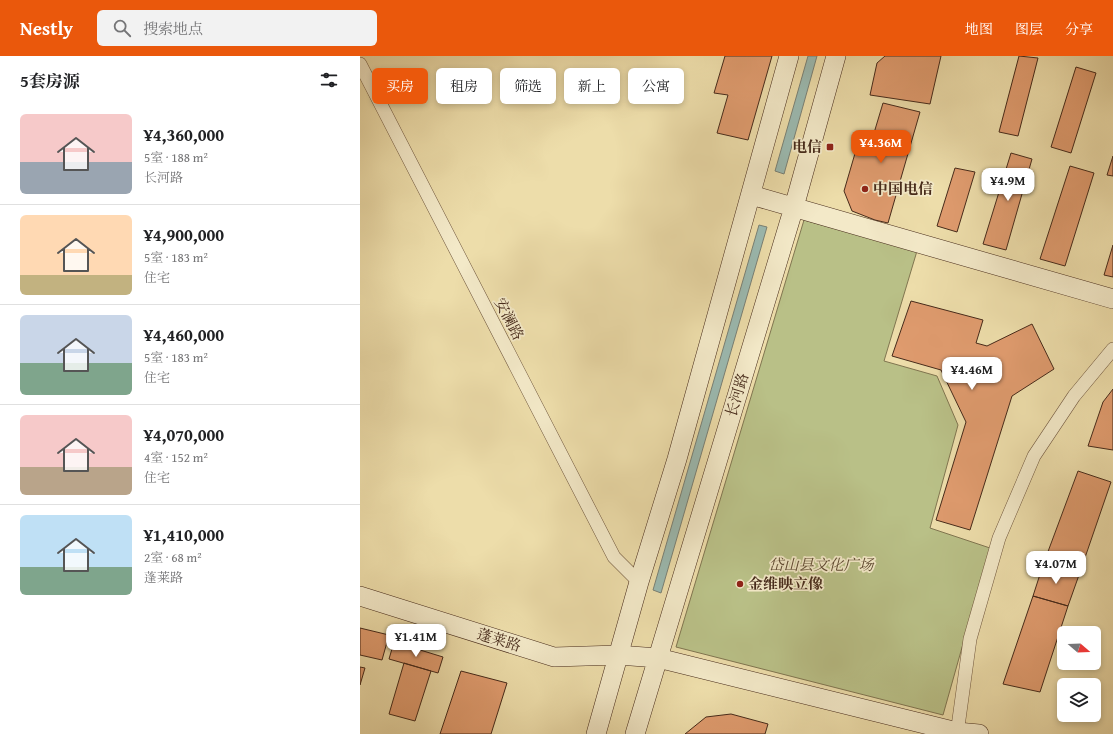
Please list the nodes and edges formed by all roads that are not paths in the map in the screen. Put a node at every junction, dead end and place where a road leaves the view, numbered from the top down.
1 (789, 56) edge
2 (836, 56) edge
3 (362, 72) edge
4 (751, 195) junction
5 (794, 207) junction
6 (1113, 299) edge
7 (1113, 349) edge
8 (639, 582) junction
9 (360, 596) edge
10 (618, 655) junction
11 (658, 658) junction
12 (967, 733) edge
13 (596, 734) edge
14 (635, 734) edge

1 - 4 main road
2 - 5 main road, 长河路
3 - 8 street, 安澜路
4 - 5 main road
4 - 8 main road
5 - 6 main road
5 - 11 main road, 长河路
7 - 12 street
8 - 10 main road
9 - 10 main road, 蓬莱路
10 - 11 main road, 蓬莱路
10 - 13 main road
11 - 12 main road, 蓬莱路
11 - 14 main road, 长河路

